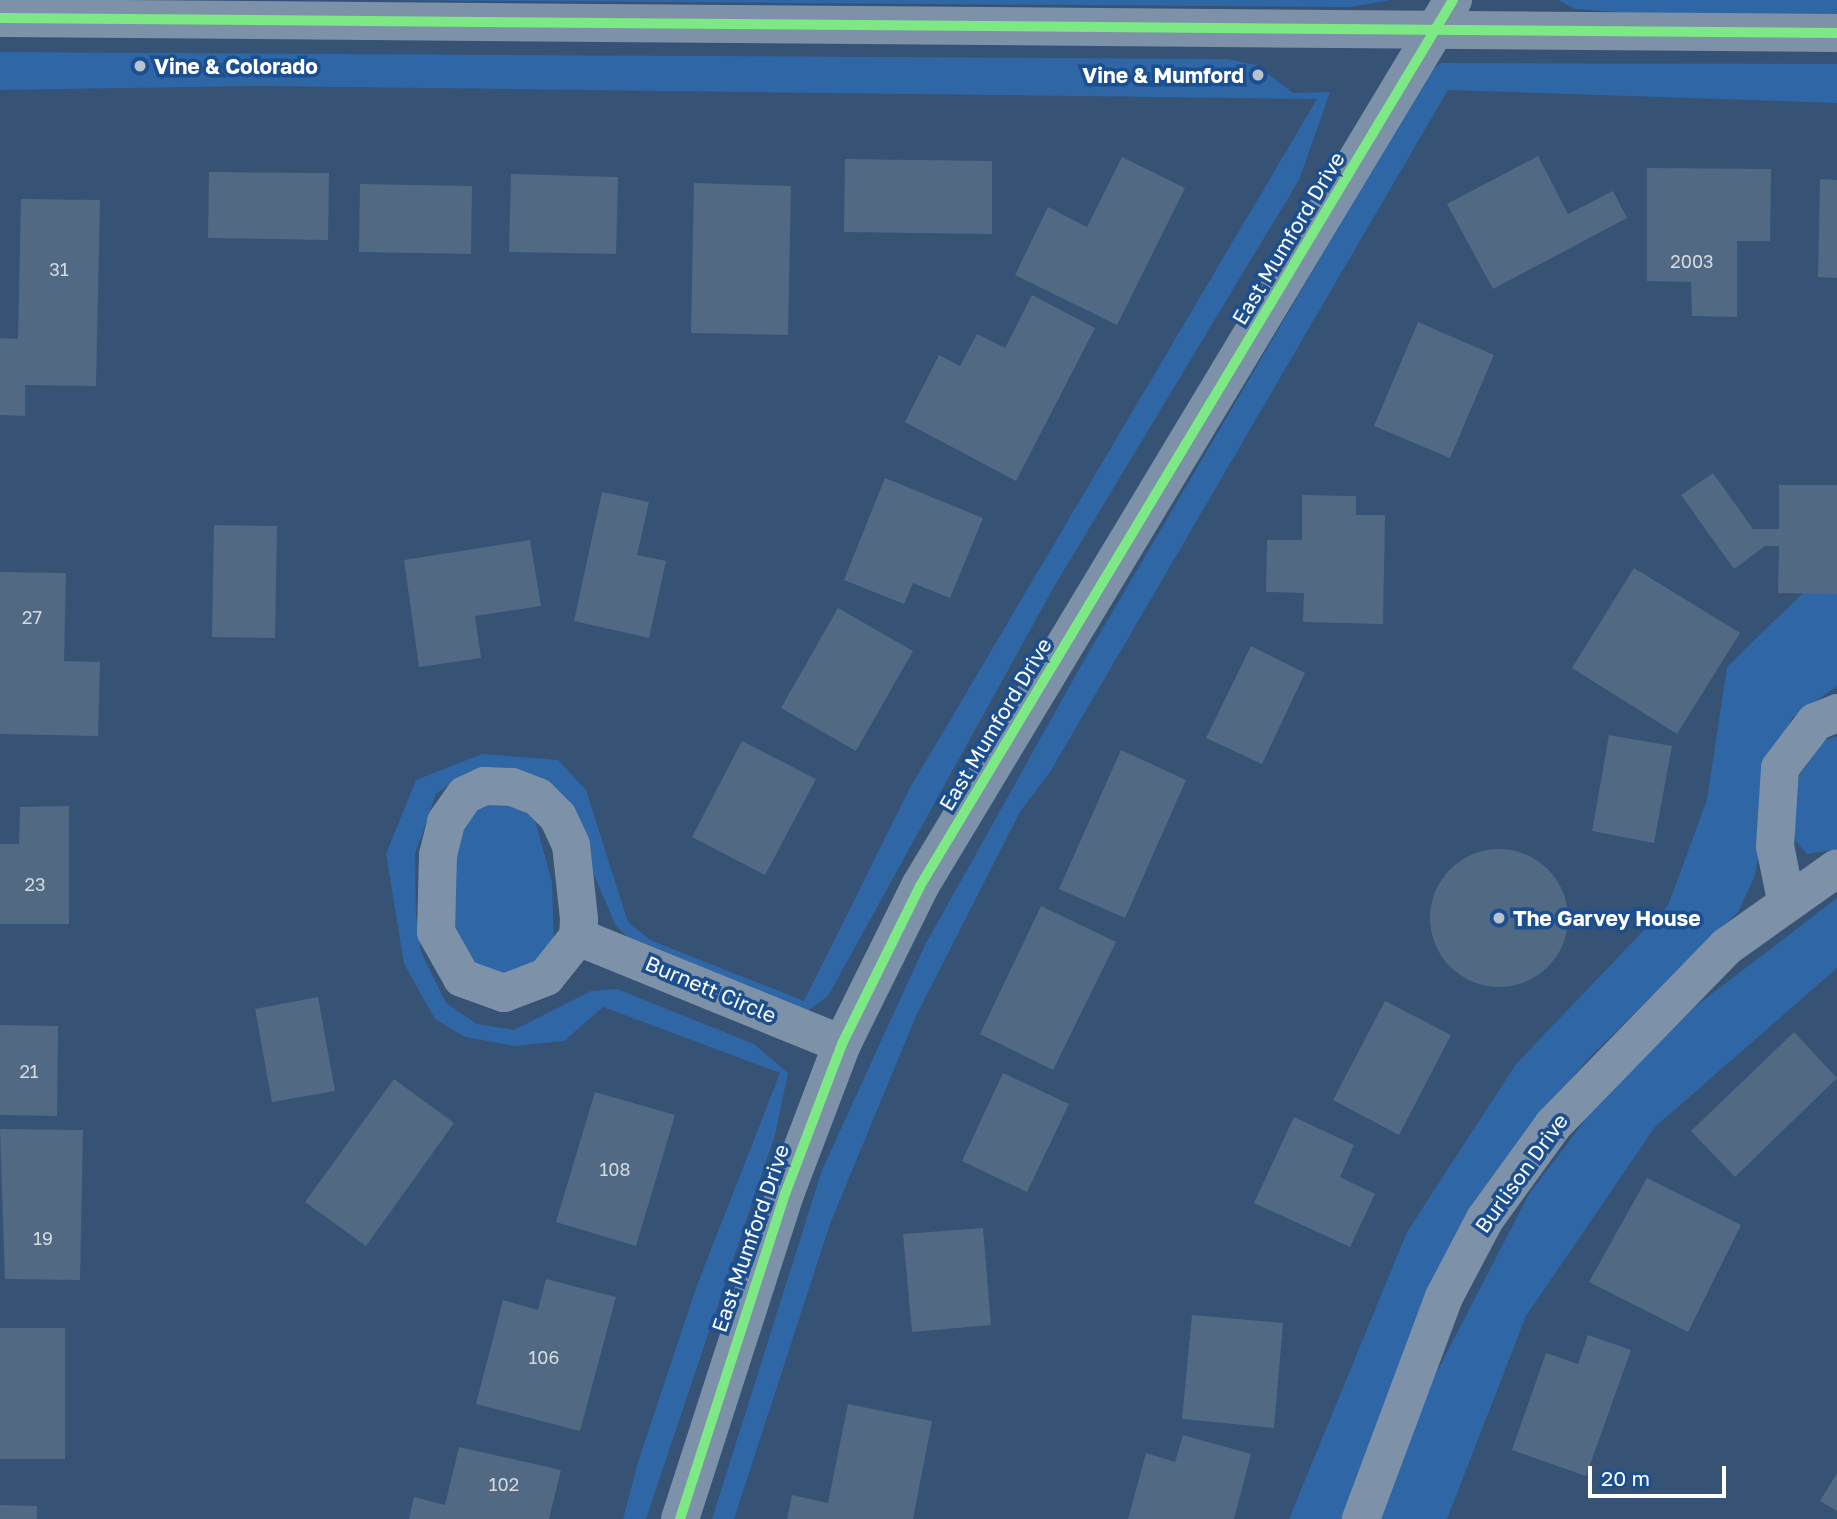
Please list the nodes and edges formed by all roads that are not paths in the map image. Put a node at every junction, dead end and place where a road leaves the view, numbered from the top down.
1 (1453, 0) edge
2 (200, 8) edge
3 (0, 19) edge
4 (1433, 32) junction
5 (1837, 33) edge
6 (1837, 713) edge
7 (1837, 868) edge
8 (1786, 900) junction
9 (578, 937) junction
10 (842, 1044) junction
11 (680, 1519) edge
12 (1361, 1519) edge

1 - 4 street, East Mumford Drive
2 - 3 street
2 - 4 street
4 - 5 street
4 - 10 street, East Mumford Drive
6 - 8 street
7 - 8 street, Burlison Drive
8 - 12 street, Burlison Drive
9 - 9 street
9 - 10 street, Burnett Circle
10 - 11 street, East Mumford Drive

